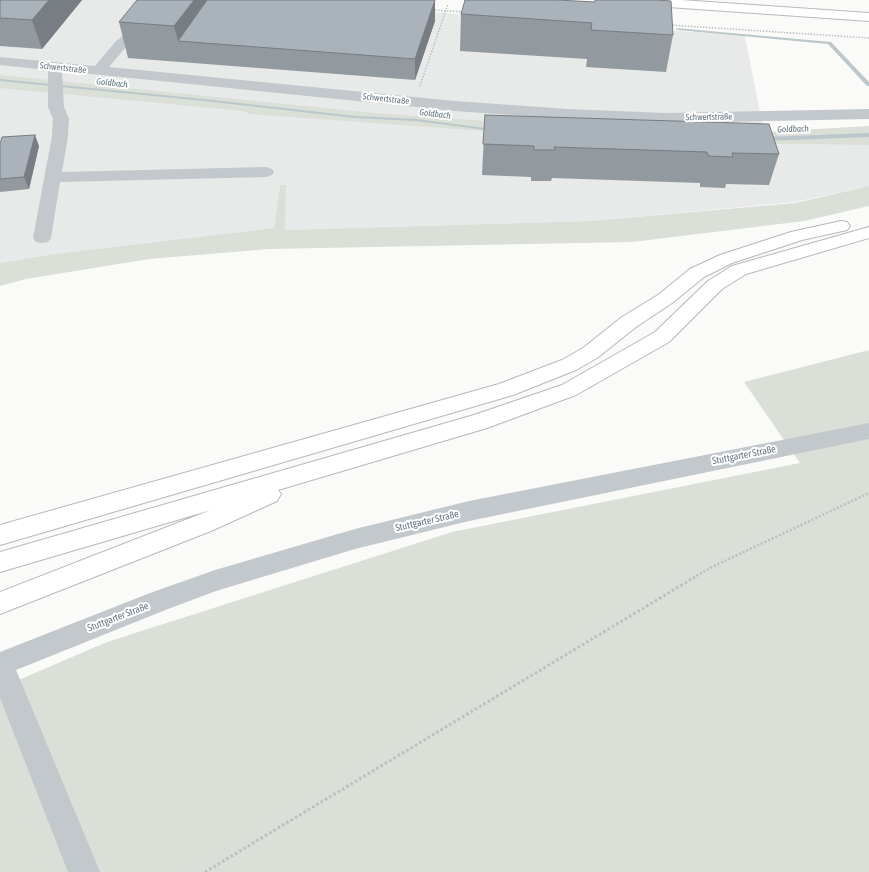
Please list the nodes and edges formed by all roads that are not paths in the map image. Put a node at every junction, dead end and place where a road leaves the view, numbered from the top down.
1 (166, 0) edge
2 (625, 0) edge
3 (869, 17) edge
4 (0, 61) edge
5 (55, 67) junction
6 (99, 71) junction
7 (869, 114) edge
8 (266, 172) dead end
9 (53, 177) junction
10 (869, 218) edge
11 (869, 232) edge
12 (42, 238) dead end
13 (869, 431) edge
14 (347, 459) junction
15 (0, 535) edge
16 (0, 562) edge
17 (0, 603) edge
18 (0, 664) edge
19 (84, 872) edge

1 - 6 street
2 - 3 main road
4 - 5 street, Schwertstraße
5 - 6 street, Schwertstraße
5 - 9 street
6 - 7 street, Schwertstraße
8 - 9 street
9 - 12 street
10 - 15 main road
11 - 14 main road
13 - 18 street, Stuttgarter Straße
14 - 16 main road
14 - 17 main road
18 - 19 street

